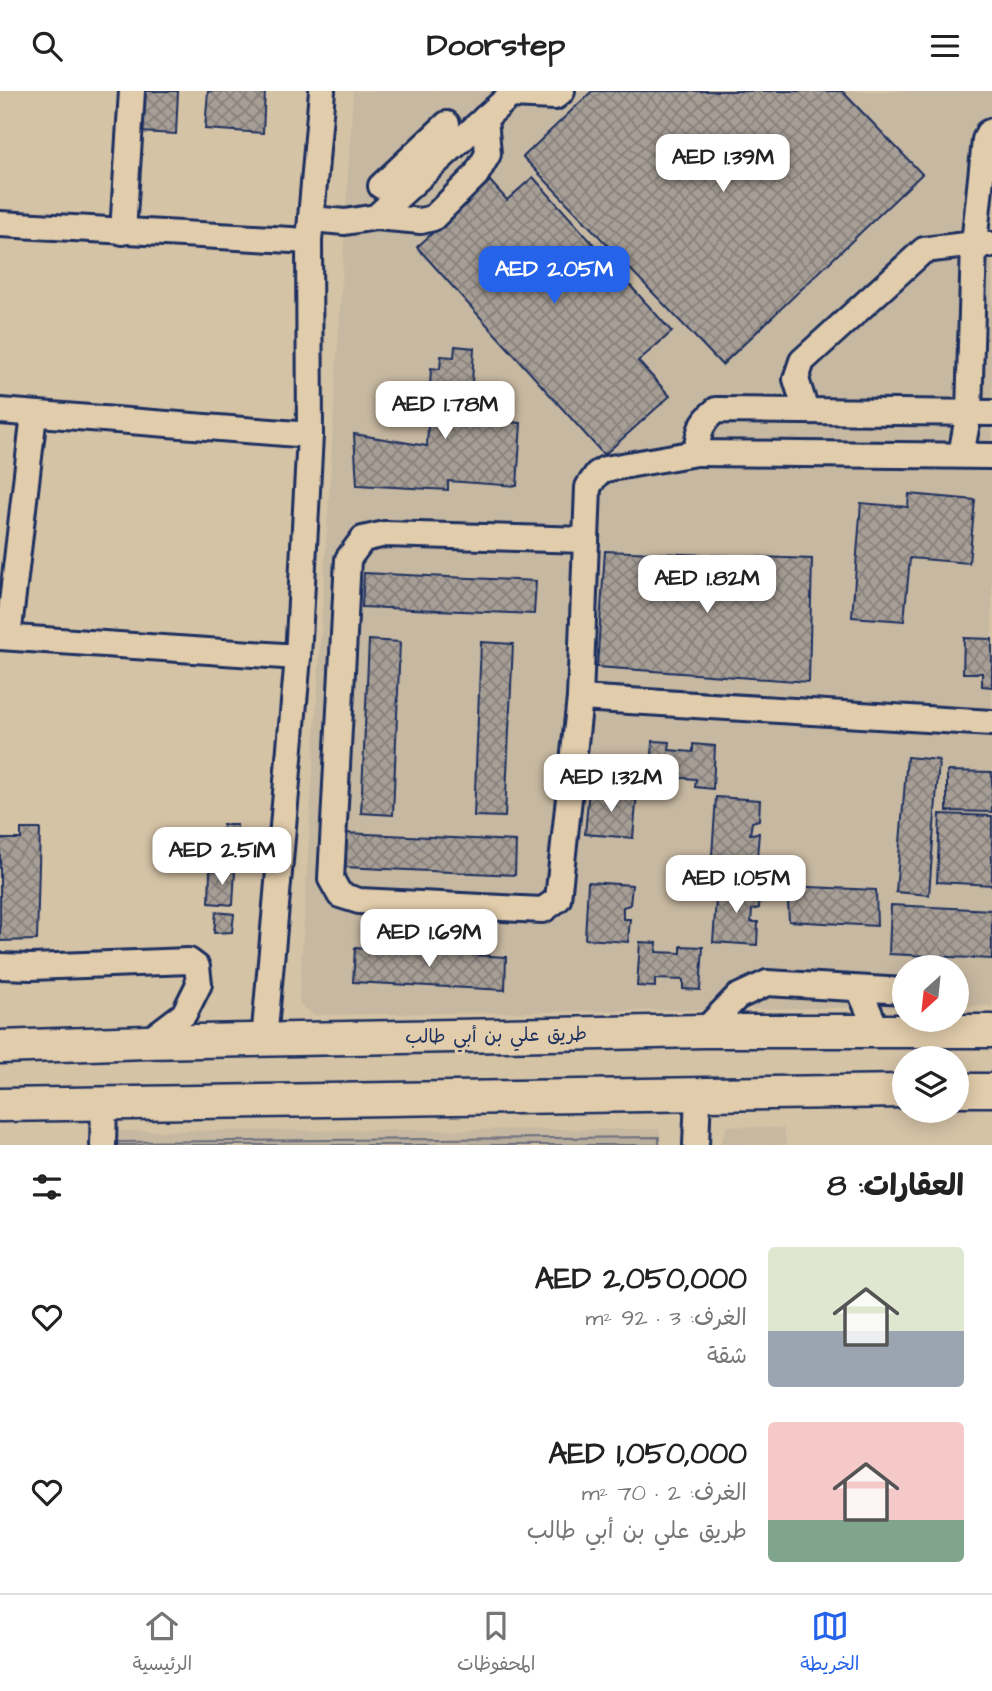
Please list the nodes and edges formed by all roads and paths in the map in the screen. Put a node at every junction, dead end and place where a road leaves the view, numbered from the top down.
1 (132, 91) edge
2 (322, 91) edge
3 (562, 91) edge
4 (513, 93) edge
5 (485, 118) junction
6 (447, 124) dead end
7 (992, 131) edge
8 (381, 186) dead end
9 (986, 187) edge
10 (376, 217) junction
11 (0, 224) edge
12 (310, 230) junction
13 (123, 232) junction
14 (983, 244) edge
15 (0, 411) edge
16 (806, 411) junction
17 (981, 412) edge
18 (34, 414) junction
19 (310, 435) junction
20 (696, 453) junction
21 (961, 455) junction
22 (992, 456) edge
23 (586, 540) junction
24 (4, 637) edge
25 (298, 657) junction
26 (580, 698) junction
27 (992, 723) edge
28 (0, 965) edge
29 (859, 989) junction
30 (892, 990) edge
31 (877, 1030) junction
32 (704, 1031) junction
33 (992, 1031) edge
34 (264, 1041) junction
35 (147, 1042) junction
36 (0, 1047) edge
37 (969, 1090) edge
38 (992, 1090) edge
39 (892, 1091) edge
40 (698, 1094) junction
41 (104, 1103) junction
42 (0, 1105) edge
43 (103, 1145) edge
44 (696, 1145) edge

1 - 13 street
2 - 12 street
3 - 4 street
4 - 5 street
5 - 10 street
5 - 10 street
6 - 8 street
7 - 9 street
9 - 14 street
10 - 12 street
11 - 13 street
12 - 13 street
12 - 19 street
14 - 16 street
14 - 17 street
15 - 18 street
16 - 17 street
16 - 20 street
17 - 21 street
18 - 19 street
18 - 24 street
19 - 25 street
20 - 21 street
20 - 23 street
21 - 22 street
23 - 26 street
23 - 26 street
24 - 25 street
25 - 34 street
26 - 27 street
28 - 35 street
29 - 30 street
29 - 31 street
29 - 32 street
31 - 32 main road, طريق علي بن أبي طالب
31 - 33 main road, طريق علي بن أبي طالب
32 - 34 main road, طريق علي بن أبي طالب
34 - 35 main road, طريق علي بن أبي طالب
35 - 36 main road, طريق علي بن أبي طالب
37 - 38 main road
39 - 40 main road
40 - 41 main road
40 - 44 street
41 - 42 main road
41 - 43 street

